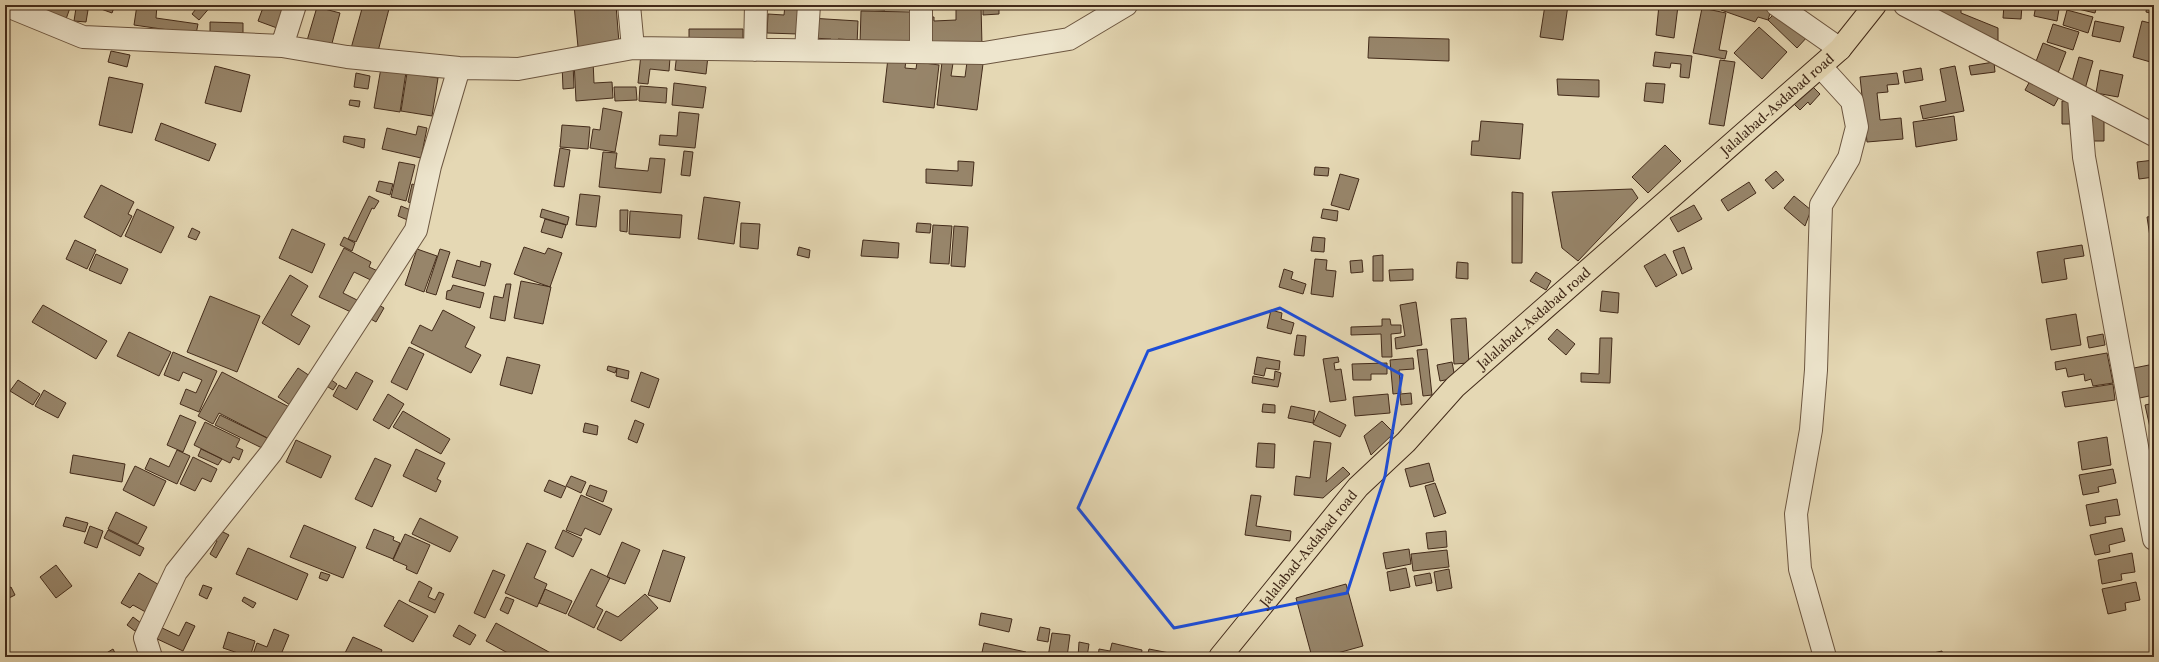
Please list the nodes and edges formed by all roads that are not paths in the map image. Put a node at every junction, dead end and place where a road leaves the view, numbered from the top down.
1 (5, 5) edge
2 (296, 5) edge
3 (629, 5) edge
4 (756, 5) edge
5 (809, 5) edge
6 (921, 5) edge
7 (1126, 5) edge
8 (1777, 5) edge
9 (1875, 5) edge
10 (1905, 5) edge
11 (282, 46) junction
12 (633, 48) junction
13 (1840, 49) junction
14 (755, 50) junction
15 (806, 50) junction
16 (921, 52) junction
17 (1821, 67) junction
18 (459, 68) junction
19 (2078, 97) junction
20 (2154, 135) edge
21 (2154, 539) edge
22 (151, 657) edge
23 (1220, 657) edge
24 (1825, 657) edge

1 - 11 street
2 - 11 street
3 - 12 street
4 - 14 street
5 - 15 street
6 - 16 street
7 - 16 street
8 - 13 street
9 - 13 main road, Jalalabad-Asdabad road
10 - 19 street
11 - 18 street
12 - 14 street
12 - 18 street
13 - 17 main road, Jalalabad-Asdabad road
14 - 15 street
15 - 16 street
17 - 23 main road, Jalalabad-Asdabad road
17 - 24 street
18 - 22 street
19 - 20 street
19 - 21 street

